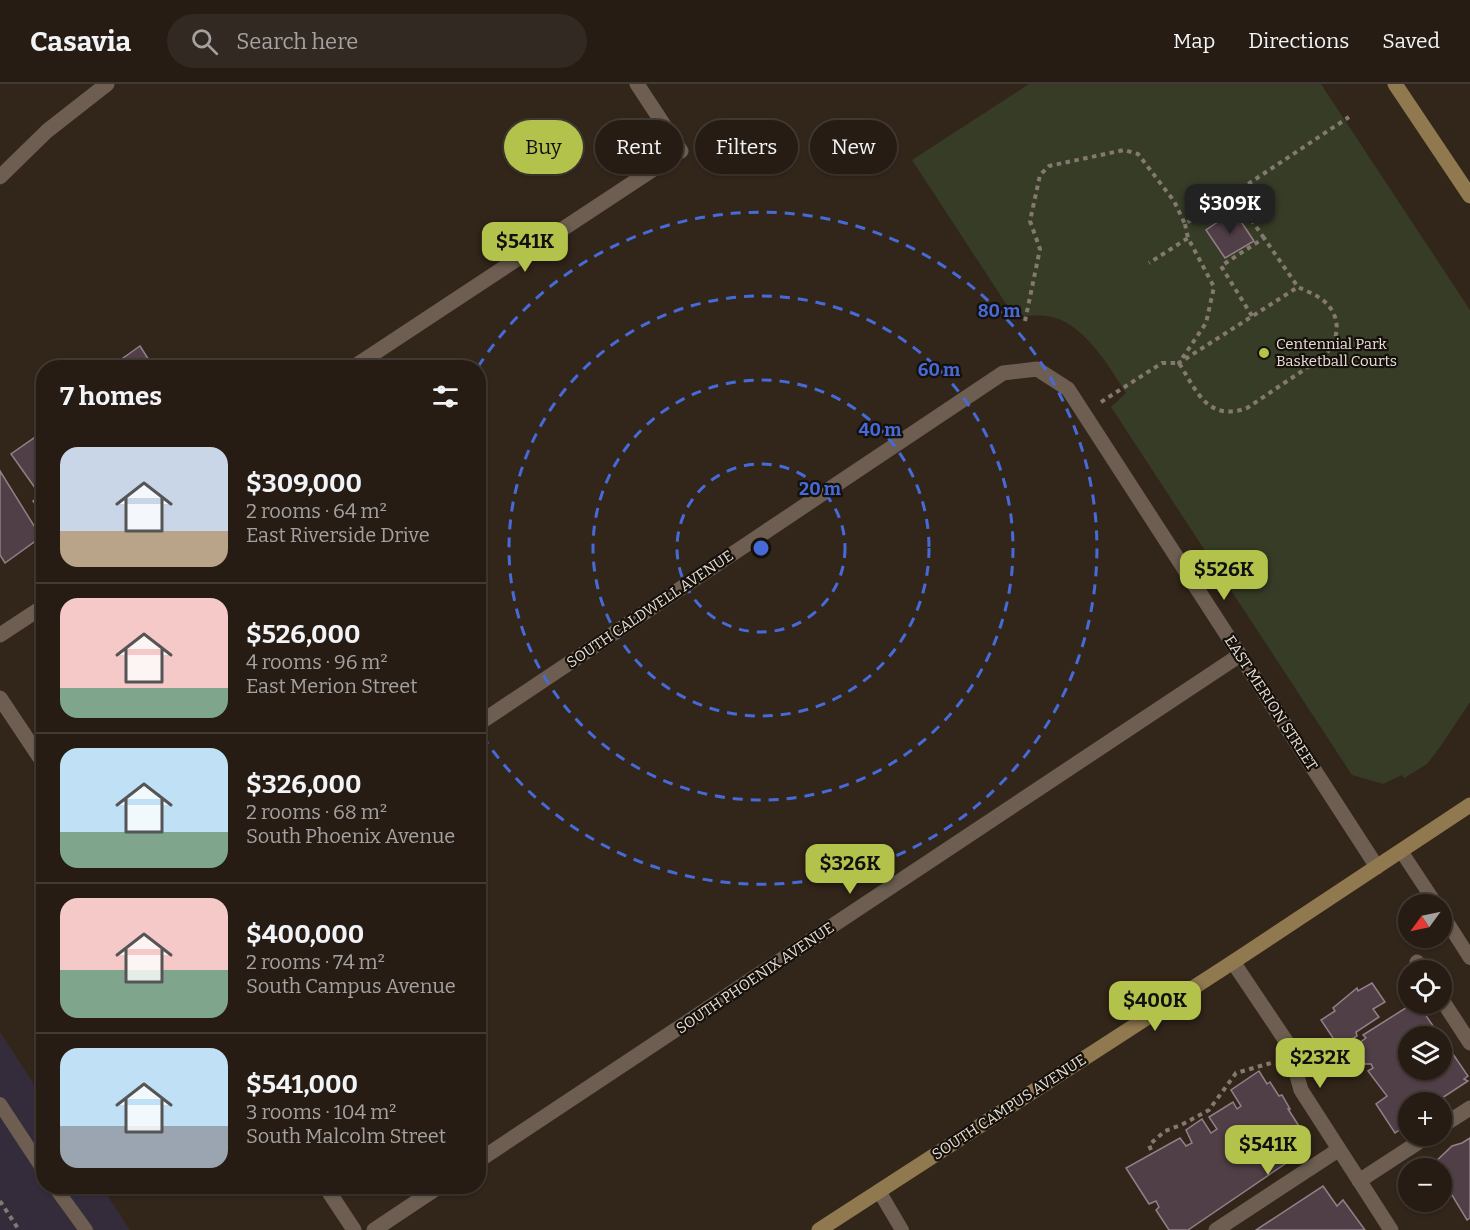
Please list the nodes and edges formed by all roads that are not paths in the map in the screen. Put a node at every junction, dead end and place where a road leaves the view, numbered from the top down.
1 (107, 84) edge
2 (637, 84) edge
3 (1395, 84) edge
4 (0, 177) edge
5 (1470, 196) edge
6 (364, 360) edge
7 (1037, 369) joint
8 (36, 611) edge
9 (0, 635) edge
10 (1240, 655) junction
11 (0, 698) edge
12 (486, 719) edge
13 (36, 752) edge
14 (1470, 805) edge
15 (1401, 851) junction
16 (1377, 867) junction
17 (1429, 894) edge
18 (1452, 930) edge
19 (1470, 958) edge
20 (1233, 962) junction
21 (1451, 1014) edge
22 (1470, 1043) edge
23 (0, 1104) edge
24 (1470, 1108) edge
25 (1452, 1120) edge
26 (1412, 1146) edge
27 (1338, 1150) junction
28 (486, 1156) edge
29 (36, 1159) edge
30 (1359, 1180) junction
31 (879, 1191) junction
32 (60, 1194) edge
33 (330, 1194) edge
34 (428, 1194) edge
35 (86, 1230) edge
36 (354, 1230) edge
37 (374, 1230) edge
38 (819, 1230) edge
39 (902, 1230) edge
40 (1216, 1230) edge
41 (1391, 1230) edge

1 - 4 street
2 - 6 street
3 - 5 street
7 - 10 street, EAST MERION STREET
7 - 12 street, SOUTH CALDWELL AVENUE
8 - 9 street
10 - 16 street, EAST MERION STREET
10 - 28 street, SOUTH PHOENIX AVENUE
11 - 13 street
14 - 15 street, SOUTH CAMPUS AVENUE
15 - 16 street, SOUTH CAMPUS AVENUE
15 - 17 lane
16 - 20 street, SOUTH CAMPUS AVENUE
18 - 19 lane
20 - 27 street
20 - 31 street, SOUTH CAMPUS AVENUE
21 - 22 street
23 - 29 lane
24 - 25 street
26 - 30 street
27 - 30 street
27 - 40 street
30 - 41 street
31 - 38 street, SOUTH CAMPUS AVENUE
31 - 39 lane
32 - 35 lane
33 - 36 street
34 - 37 street

